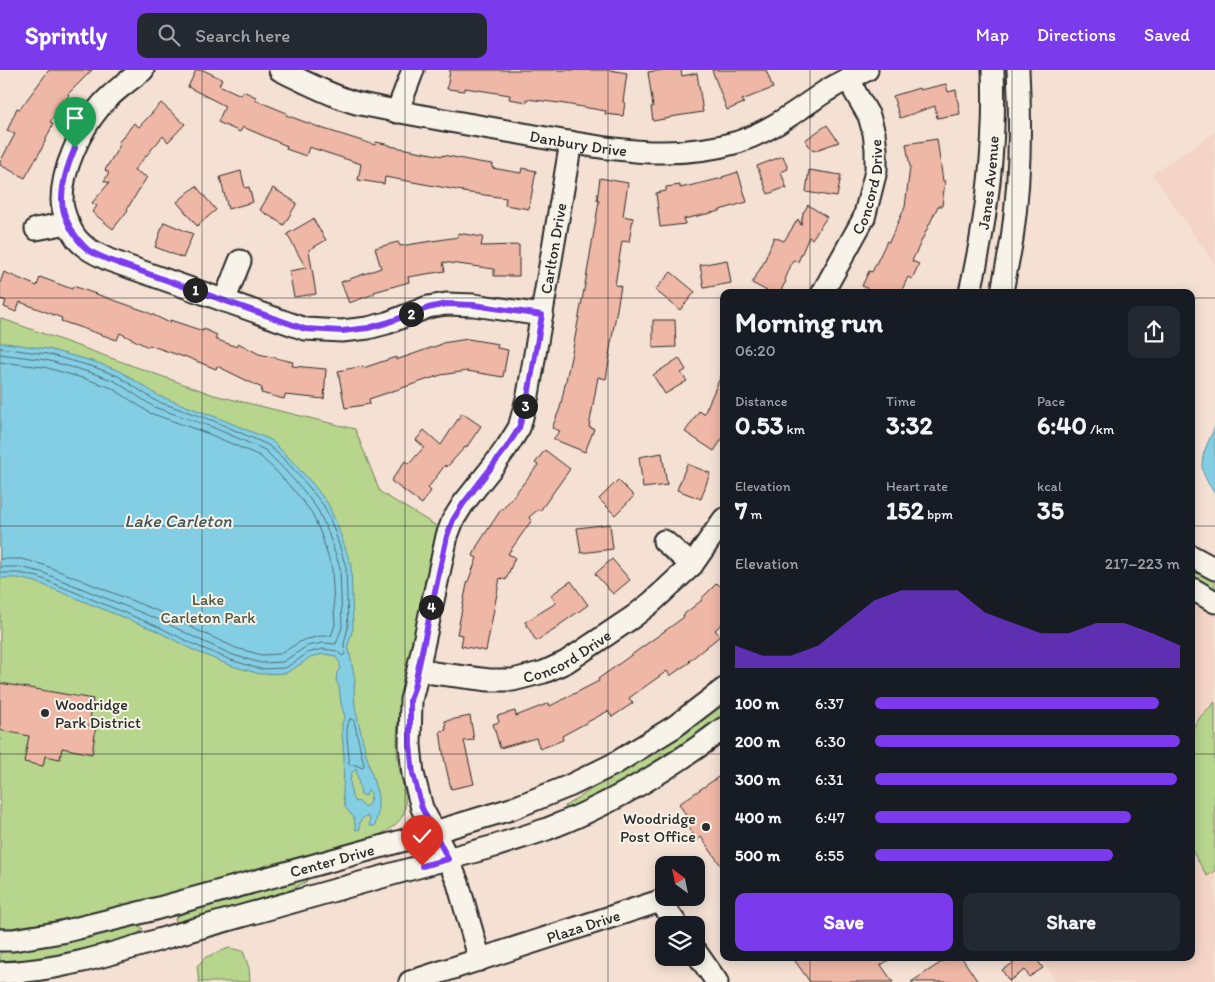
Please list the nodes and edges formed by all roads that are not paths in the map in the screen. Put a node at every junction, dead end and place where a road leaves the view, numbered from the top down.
1 (142, 70) edge
2 (280, 70) edge
3 (413, 70) edge
4 (993, 70) edge
5 (1018, 70) edge
6 (858, 74) edge
7 (397, 112) junction
8 (571, 142) junction
9 (68, 223) junction
10 (36, 229) dead end
11 (240, 261) dead end
12 (825, 289) edge
13 (971, 289) edge
14 (1003, 289) edge
15 (224, 301) junction
16 (542, 315) junction
17 (720, 525) edge
18 (664, 541) dead end
19 (1195, 558) edge
20 (692, 565) junction
21 (1215, 569) edge
22 (1195, 590) edge
23 (1215, 602) edge
24 (419, 667) junction
25 (720, 692) edge
26 (720, 731) edge
27 (434, 832) junction
28 (448, 859) junction
29 (671, 916) edge
30 (0, 940) edge
31 (480, 960) junction
32 (705, 965) edge
33 (0, 974) edge
34 (410, 982) edge
35 (717, 982) edge

1 - 9 street
2 - 7 street, Danbury Drive
3 - 7 street
4 - 13 street, Janes Avenue
5 - 14 street, Janes Avenue
6 - 8 street, Danbury Drive
6 - 12 street, Concord Drive
7 - 8 street, Danbury Drive
8 - 16 street, Carlton Drive
9 - 10 street
9 - 15 street
11 - 15 street
15 - 16 street
16 - 24 street, Carlton Drive
17 - 20 street, Concord Drive
18 - 20 street
19 - 21 street
20 - 24 street, Concord Drive
22 - 23 street
24 - 27 street, Carlton Drive
25 - 27 street, Center Drive
26 - 28 street, Center Drive
27 - 28 street, Carlton Drive
27 - 30 street, Center Drive
28 - 31 street
28 - 33 street, Center Drive
29 - 31 street, Plaza Drive
31 - 34 street, Plaza Drive
32 - 35 street

